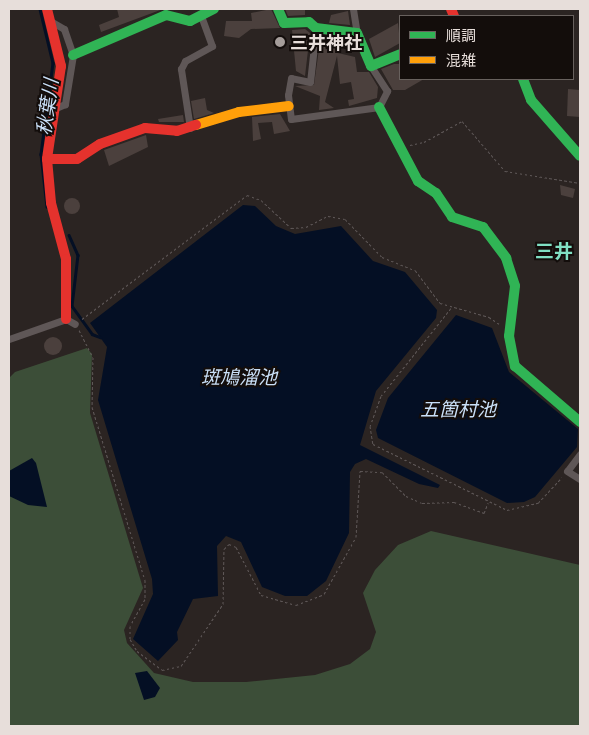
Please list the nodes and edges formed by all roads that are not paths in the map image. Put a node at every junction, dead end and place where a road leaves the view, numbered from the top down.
1 (47, 9) edge
2 (214, 9) edge
3 (278, 9) edge
4 (353, 9) edge
5 (201, 16) junction
6 (52, 22) junction
7 (316, 28) junction
8 (356, 33) junction
9 (399, 54) edge
10 (72, 55) junction
11 (371, 66) junction
12 (523, 80) edge
13 (289, 106) junction
14 (379, 107) junction
15 (54, 109) junction
16 (190, 128) junction
17 (580, 156) edge
18 (47, 159) junction
19 (70, 321) joint
20 (9, 339) edge
21 (580, 422) edge
22 (580, 454) edge
23 (580, 479) edge

1 - 6 street
2 - 5 street
3 - 7 street
4 - 8 street
5 - 10 street
5 - 16 street
6 - 10 street
6 - 15 street
7 - 8 street
7 - 13 street
8 - 11 street
9 - 11 street
10 - 15 street
11 - 14 street
12 - 17 street
13 - 14 street
13 - 16 street
14 - 21 street
15 - 18 street
16 - 18 street
18 - 19 street
19 - 20 street
22 - 23 street

